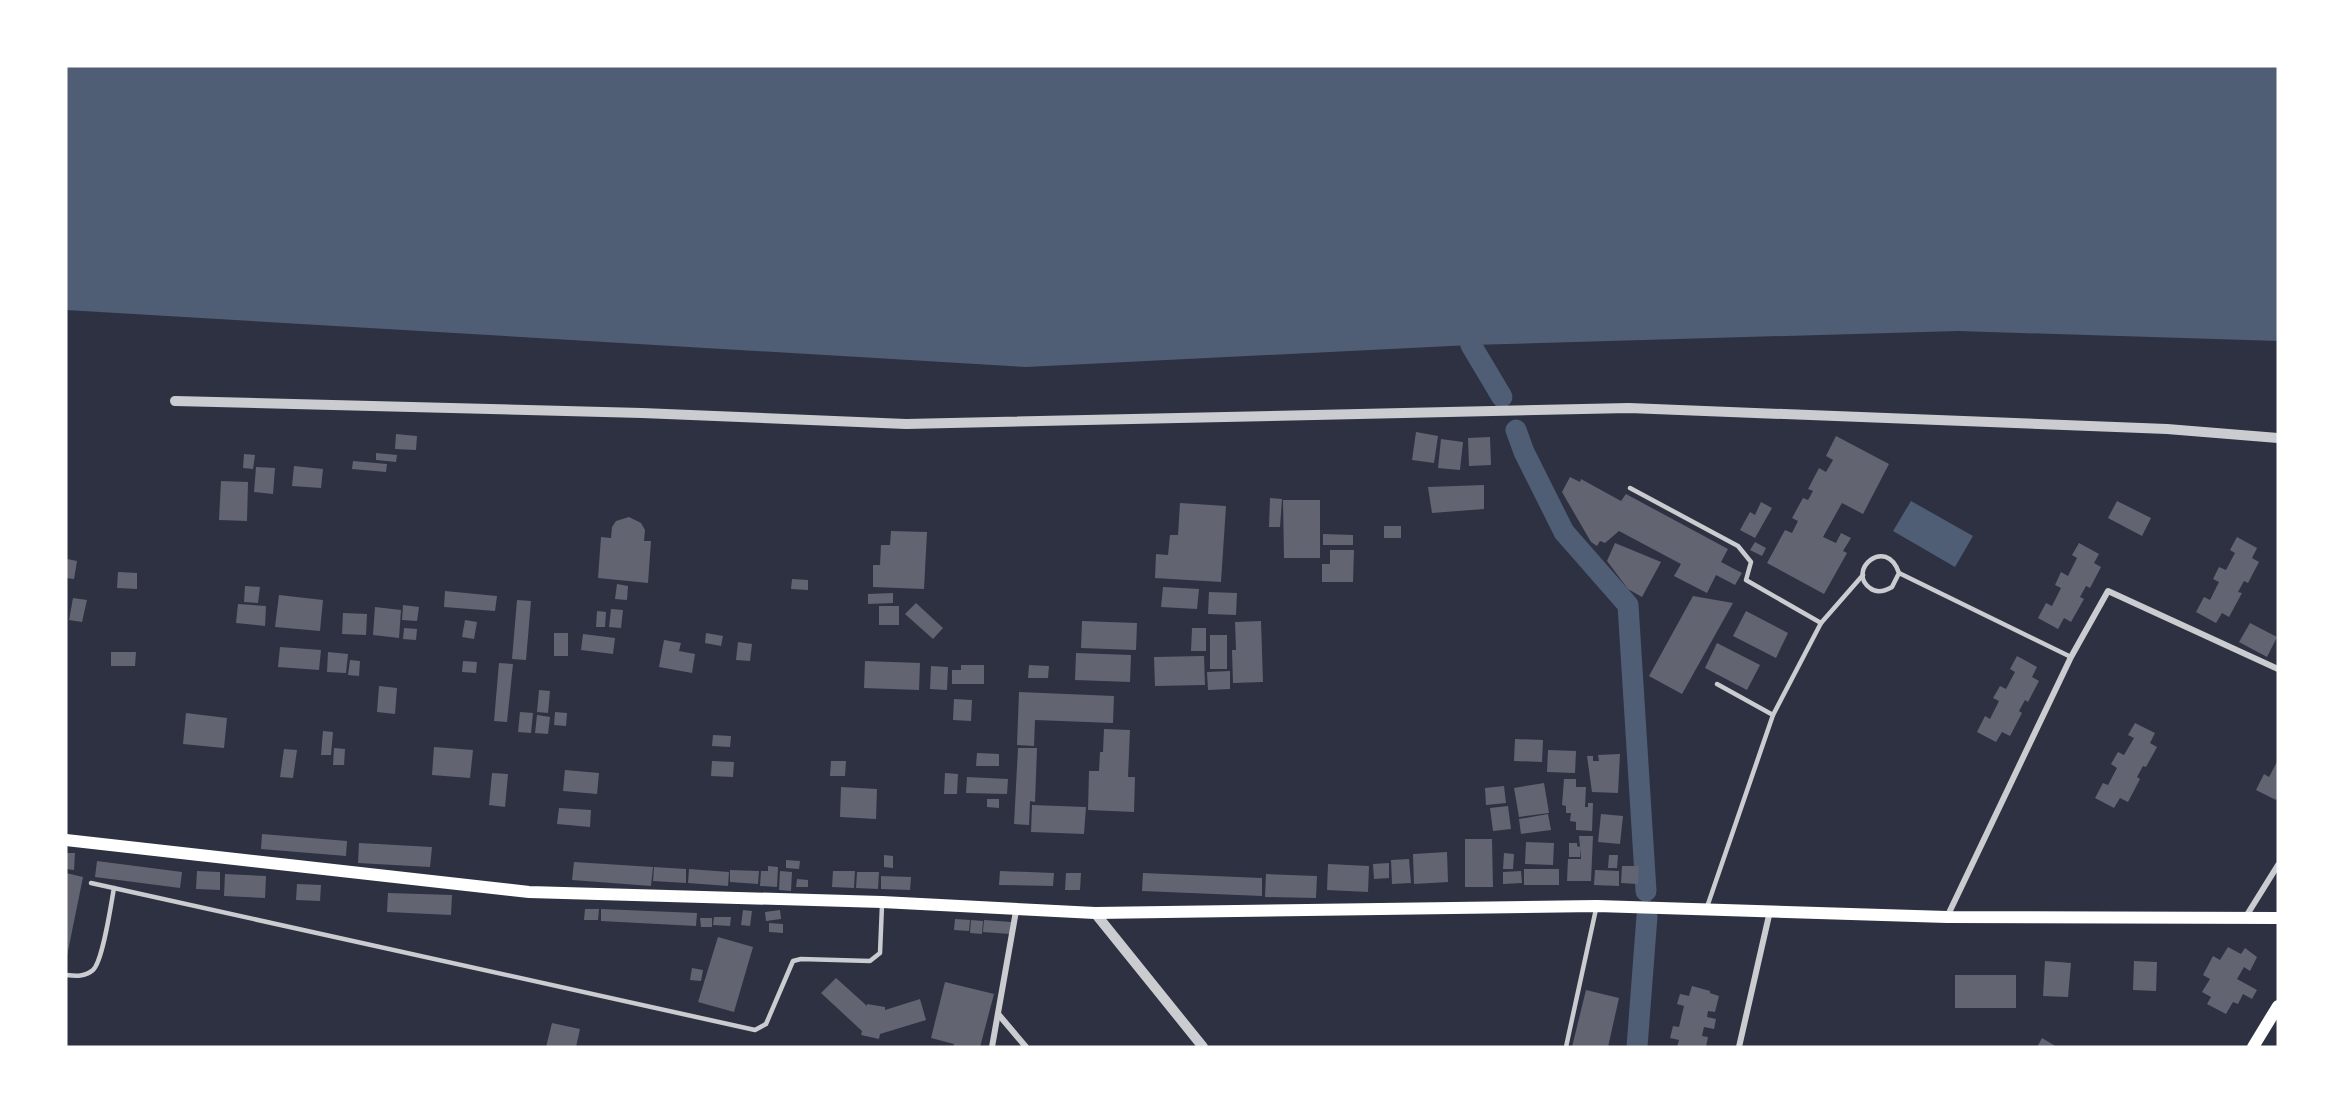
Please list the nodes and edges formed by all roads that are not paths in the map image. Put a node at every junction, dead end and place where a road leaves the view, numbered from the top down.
1 (175, 401) dead end
2 (2278, 438) edge
3 (1630, 488) dead end
4 (1899, 573) junction
5 (1863, 575) junction
6 (1821, 622) junction
7 (2071, 657) junction
8 (2278, 669) edge
9 (1717, 684) dead end
10 (1773, 715) junction
11 (66, 840) edge
12 (2278, 865) edge
13 (91, 883) dead end
14 (114, 888) junction
15 (882, 902) junction
16 (1597, 906) junction
17 (1706, 909) junction
18 (1016, 910) junction
19 (1770, 911) junction
20 (1095, 913) junction
21 (1947, 917) junction
22 (2245, 918) junction
23 (2278, 918) edge
24 (66, 975) edge
25 (2278, 1006) edge
26 (999, 1015) junction
27 (992, 1047) edge
28 (1026, 1047) edge
29 (1203, 1047) edge
30 (1566, 1047) edge
31 (1739, 1047) edge
32 (2253, 1047) edge

1 - 2 street
3 - 6 lane
4 - 5 lane
4 - 5 lane
4 - 7 lane
5 - 6 lane
6 - 10 lane
7 - 8 street
7 - 21 street
9 - 10 lane
10 - 17 lane
11 - 15 main road
12 - 22 street
13 - 14 lane
14 - 15 lane
14 - 24 lane
15 - 18 main road
16 - 17 main road
16 - 20 main road
16 - 30 lane
17 - 19 main road
18 - 20 main road
18 - 26 street
19 - 21 main road
19 - 31 street
20 - 29 street
21 - 22 main road
22 - 23 main road
25 - 32 main road
26 - 27 street
26 - 28 street

